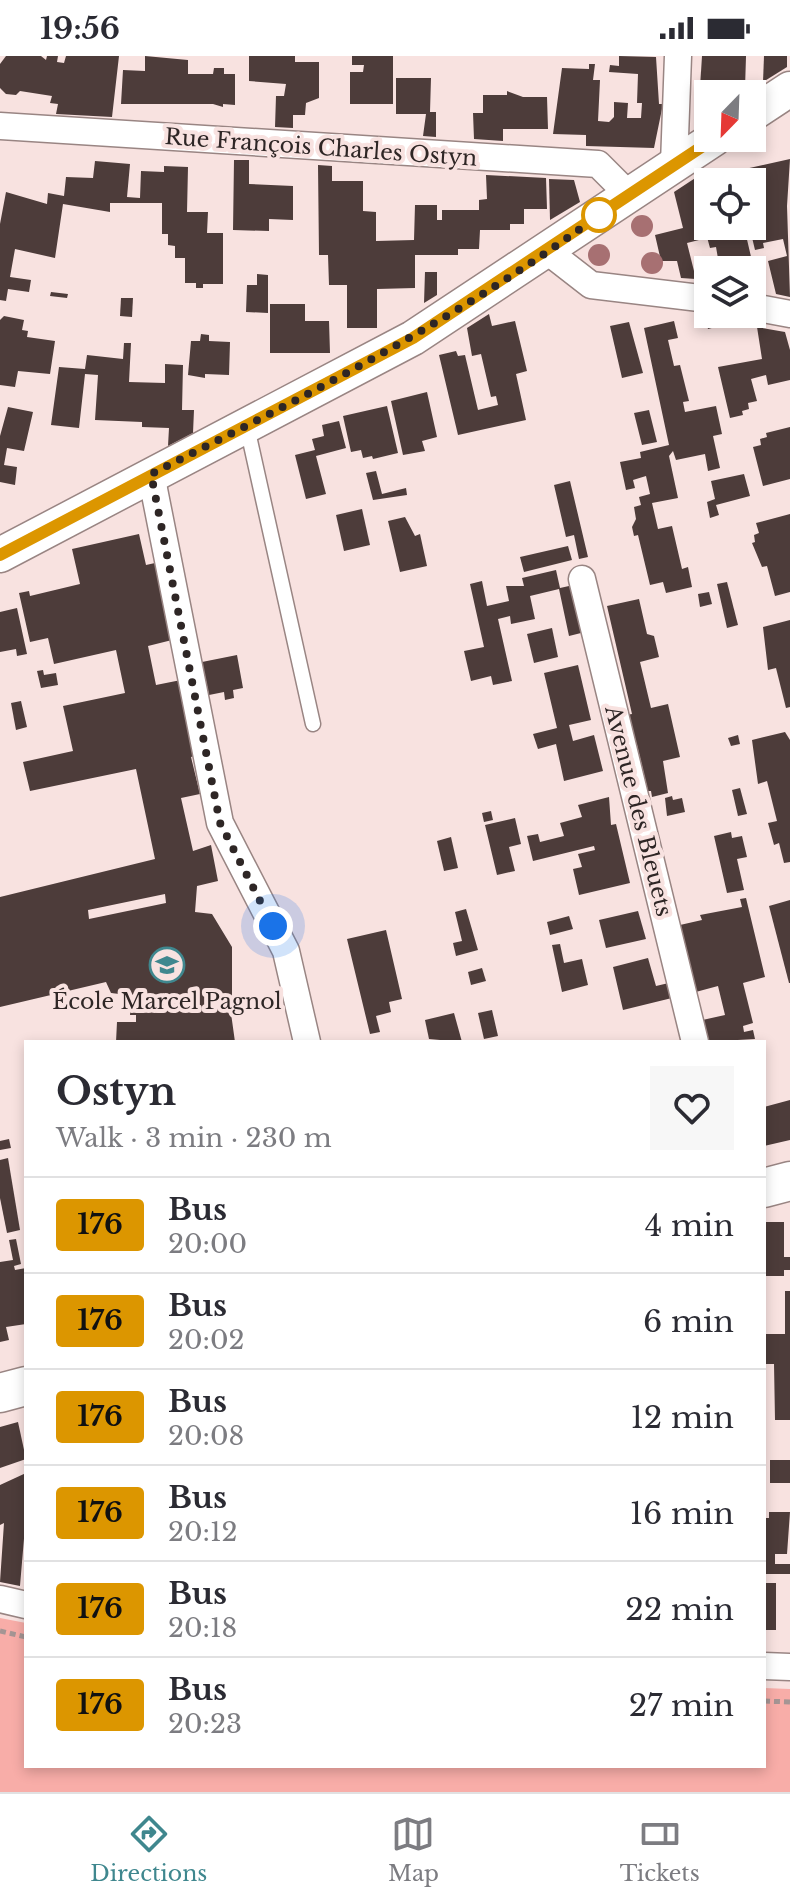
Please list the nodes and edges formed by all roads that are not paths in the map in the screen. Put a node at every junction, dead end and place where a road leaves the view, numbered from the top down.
1 (678, 56) edge
2 (790, 89) edge
3 (766, 105) edge
4 (0, 126) edge
5 (694, 151) edge
6 (674, 164) junction
7 (629, 195) junction
8 (546, 250) junction
9 (694, 297) edge
10 (766, 310) edge
11 (790, 314) edge
12 (247, 426) junction
13 (151, 474) junction
14 (0, 555) edge
15 (582, 579) dead end
16 (313, 724) dead end
17 (307, 1040) edge
18 (695, 1040) edge
19 (790, 1181) edge
20 (766, 1187) edge
21 (24, 1387) edge
22 (0, 1393) edge
23 (0, 1599) edge
24 (24, 1605) edge
25 (766, 1666) edge
26 (790, 1667) edge

1 - 6 street
2 - 3 street
4 - 7 street, Rue François Charles Ostyn
5 - 6 street
6 - 7 street
7 - 8 street
8 - 9 street
8 - 12 street
10 - 11 street
12 - 13 street
12 - 16 lane
13 - 14 street
13 - 17 street
15 - 18 street, Avenue des Bleuets
19 - 20 main road
21 - 22 main road
23 - 24 street
25 - 26 street

